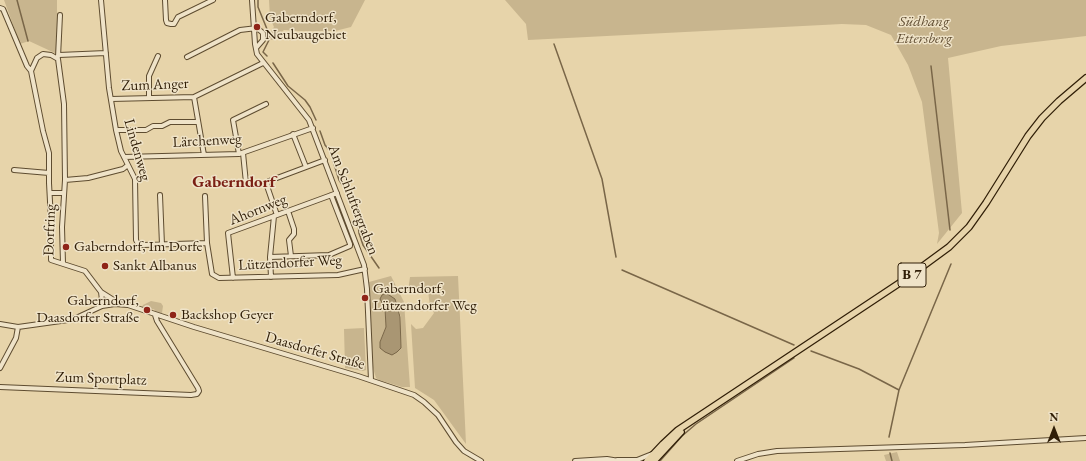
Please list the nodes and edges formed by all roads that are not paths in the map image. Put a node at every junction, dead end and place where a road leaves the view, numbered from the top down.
1 (101, 0) edge
2 (165, 0) edge
3 (213, 0) edge
4 (252, 0) edge
5 (1, 9) edge
6 (60, 15) dead end
7 (254, 28) junction
8 (256, 48) junction
9 (106, 53) junction
10 (158, 56) dead end
11 (58, 57) junction
12 (187, 57) dead end
13 (263, 63) junction
14 (31, 72) junction
15 (1086, 78) edge
16 (194, 97) junction
17 (149, 98) junction
18 (111, 99) junction
19 (266, 104) dead end
20 (198, 122) junction
21 (313, 128) junction
22 (116, 130) junction
23 (293, 134) junction
24 (241, 154) junction
25 (204, 155) junction
26 (124, 157) junction
27 (325, 160) junction
28 (128, 166) junction
29 (306, 167) junction
30 (14, 170) dead end
31 (49, 173) junction
32 (65, 180) junction
33 (246, 183) dead end
34 (50, 193) junction
35 (64, 193) junction
36 (337, 193) junction
37 (331, 195) junction
38 (160, 196) dead end
39 (205, 196) dead end
40 (288, 211) junction
41 (276, 215) junction
42 (207, 243) junction
43 (162, 245) junction
44 (291, 256) junction
45 (270, 257) junction
46 (63, 263) junction
47 (365, 269) junction
48 (270, 277) junction
49 (233, 278) junction
50 (101, 292) junction
51 (122, 304) junction
52 (98, 307) junction
53 (155, 315) junction
54 (0, 324) edge
55 (18, 327) junction
56 (0, 367) edge
57 (371, 380) junction
58 (0, 387) edge
59 (692, 421) junction
60 (1086, 438) edge
61 (654, 453) junction
62 (481, 461) edge
63 (575, 461) edge
64 (618, 461) edge
65 (648, 461) edge
66 (654, 461) edge
67 (737, 461) edge

1 - 9 street, Lindenweg
2 - 3 street
4 - 7 street, Am Schluftergraben
5 - 14 street, Dorfring
6 - 11 street, Dorfring
7 - 8 street, Am Schluftergraben
7 - 8 street, Am Schluftergraben
7 - 12 street
8 - 13 street, Am Schluftergraben
9 - 11 street
9 - 18 street, Lindenweg
10 - 17 street
11 - 14 street
11 - 32 street, Dorfring
13 - 16 street, Zum Anger
13 - 21 street, Am Schluftergraben
14 - 31 street, Dorfring
15 - 59 main road, B 7
16 - 17 street, Zum Anger
16 - 20 street
17 - 18 street, Zum Anger
18 - 22 street, Lindenweg
19 - 24 street
20 - 22 street
20 - 25 street
21 - 23 street, Lärchenweg
21 - 27 street, Am Schluftergraben
22 - 26 street, Lindenweg
23 - 24 street, Lärchenweg
23 - 29 street
24 - 25 street, Lärchenweg
24 - 33 street
25 - 26 street, Lärchenweg
26 - 28 street, Lindenweg
27 - 29 street
27 - 36 street, Am Schluftergraben
28 - 32 street
28 - 43 street, Lindenweg
29 - 41 street
30 - 31 street
31 - 34 street, Dorfring
32 - 35 street, Dorfring
34 - 35 street, Dorfring
34 - 46 street, Dorfring
35 - 46 street, Dorfring
36 - 37 street, Ahornweg
36 - 47 street, Am Schluftergraben
37 - 40 street, Ahornweg
37 - 44 street
38 - 43 street
39 - 42 street
40 - 41 street, Ahornweg
40 - 44 street
41 - 45 street
41 - 49 street, Ahornweg
42 - 43 street, Lindenweg
42 - 49 street, Lützendorfer Weg
44 - 45 street
45 - 48 street
46 - 50 street
47 - 48 street, Lützendorfer Weg
47 - 57 street, Am Schluftergraben
48 - 49 street, Lützendorfer Weg
50 - 51 street
50 - 52 street
51 - 52 street, Daasdorfer Straße
51 - 53 street, Daasdorfer Straße
52 - 55 street, Daasdorfer Straße
53 - 57 street, Daasdorfer Straße
53 - 58 street, Zum Sportplatz
54 - 55 street, Daasdorfer Straße
55 - 56 street
57 - 62 street, Daasdorfer Straße
59 - 61 main road, B 7
59 - 66 main road, B 7
60 - 67 street
61 - 64 street
61 - 65 main road, B 7
63 - 64 street

